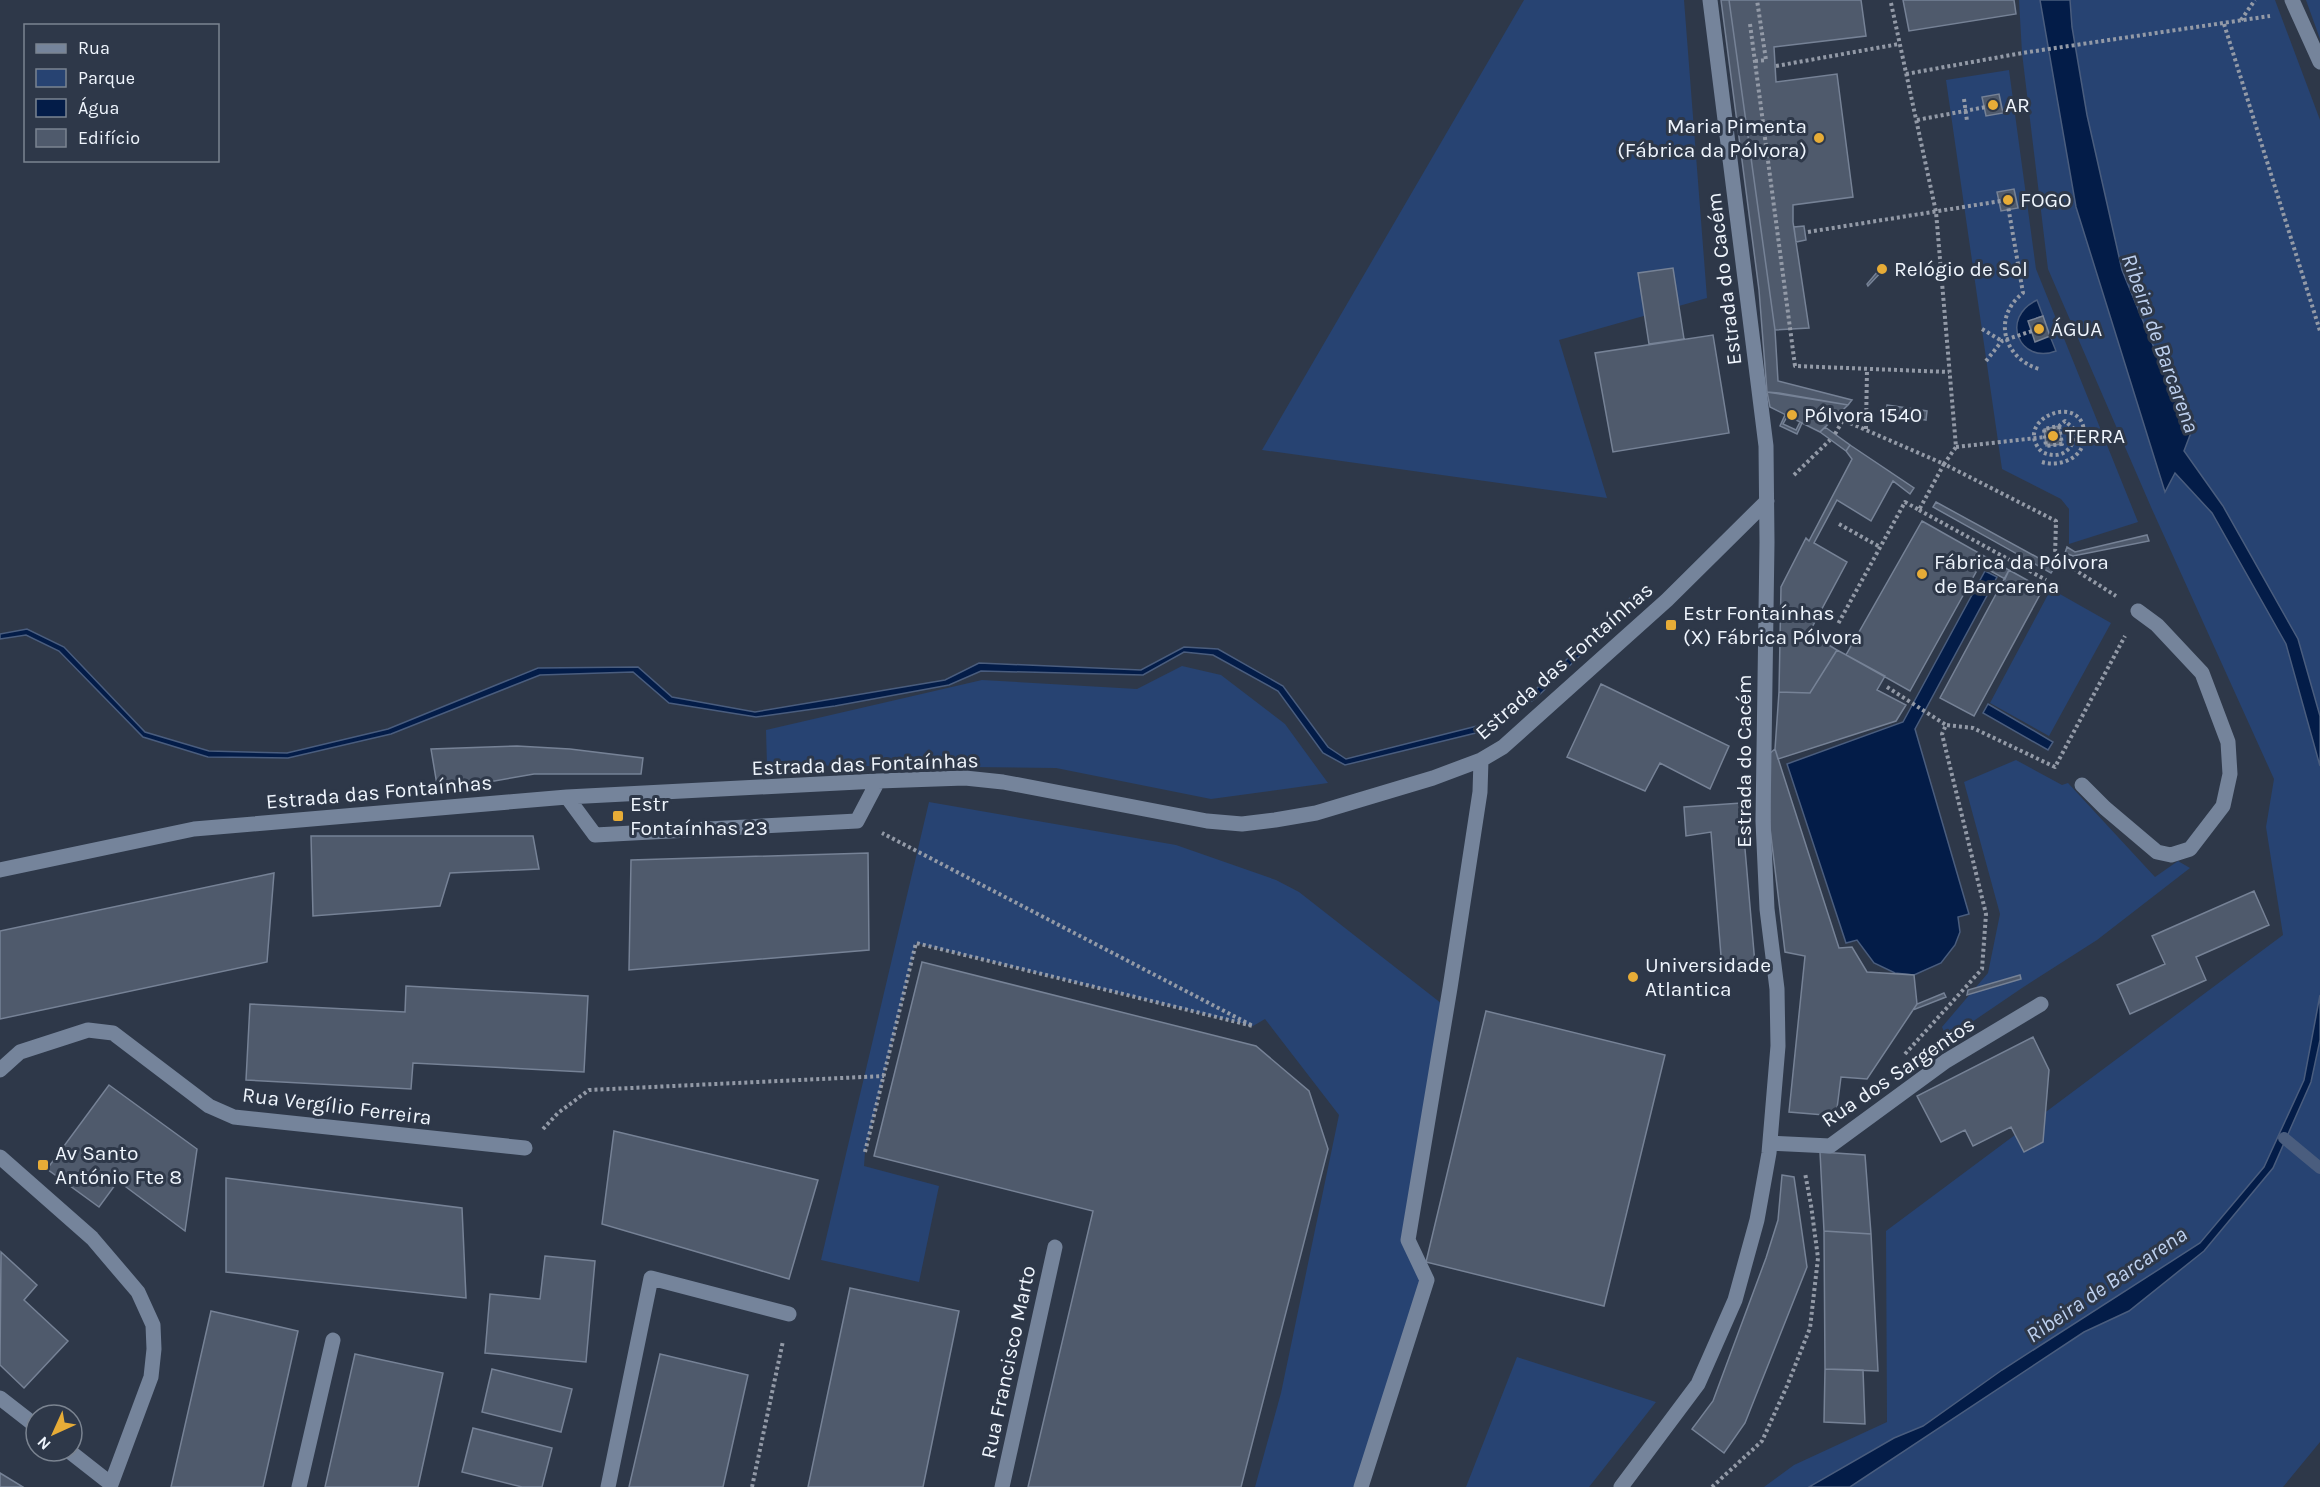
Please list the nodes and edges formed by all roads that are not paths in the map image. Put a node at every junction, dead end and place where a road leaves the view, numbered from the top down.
1 (1710, 0) edge
2 (2294, 5) edge
3 (2320, 62) edge
4 (1767, 501) junction
5 (2138, 611) road end
6 (1481, 760) junction
7 (878, 780) junction
8 (2082, 785) dead end
9 (567, 797) junction
10 (0, 870) edge
11 (2041, 1004) dead end
12 (0, 1070) edge
13 (1770, 1143) junction
14 (525, 1148) road end
15 (0, 1157) edge
16 (1055, 1247) dead end
17 (789, 1314) road end
18 (333, 1340) dead end
19 (0, 1398) edge
20 (24, 1417) edge
21 (84, 1463) edge
22 (111, 1485) edge
23 (299, 1487) edge
24 (608, 1487) edge
25 (1002, 1487) edge
26 (1361, 1487) edge
27 (1621, 1487) edge

1 - 4 street, Estrada do Cacém
2 - 3 street
4 - 6 street, Estrada das Fontaínhas
4 - 13 street, Estrada do Cacém
5 - 8 street
6 - 7 street, Estrada das Fontaínhas
6 - 26 street
7 - 9 street, Estrada das Fontaínhas
7 - 9 street
9 - 10 street, Estrada das Fontaínhas
11 - 13 street, Rua dos Sargentos
12 - 14 street, Rua Vergílio Ferreira
13 - 27 street, Estrada do Cacém
15 - 22 street
16 - 25 street, Rua Francisco Marto
17 - 24 street
18 - 23 street
19 - 20 street
21 - 22 street

